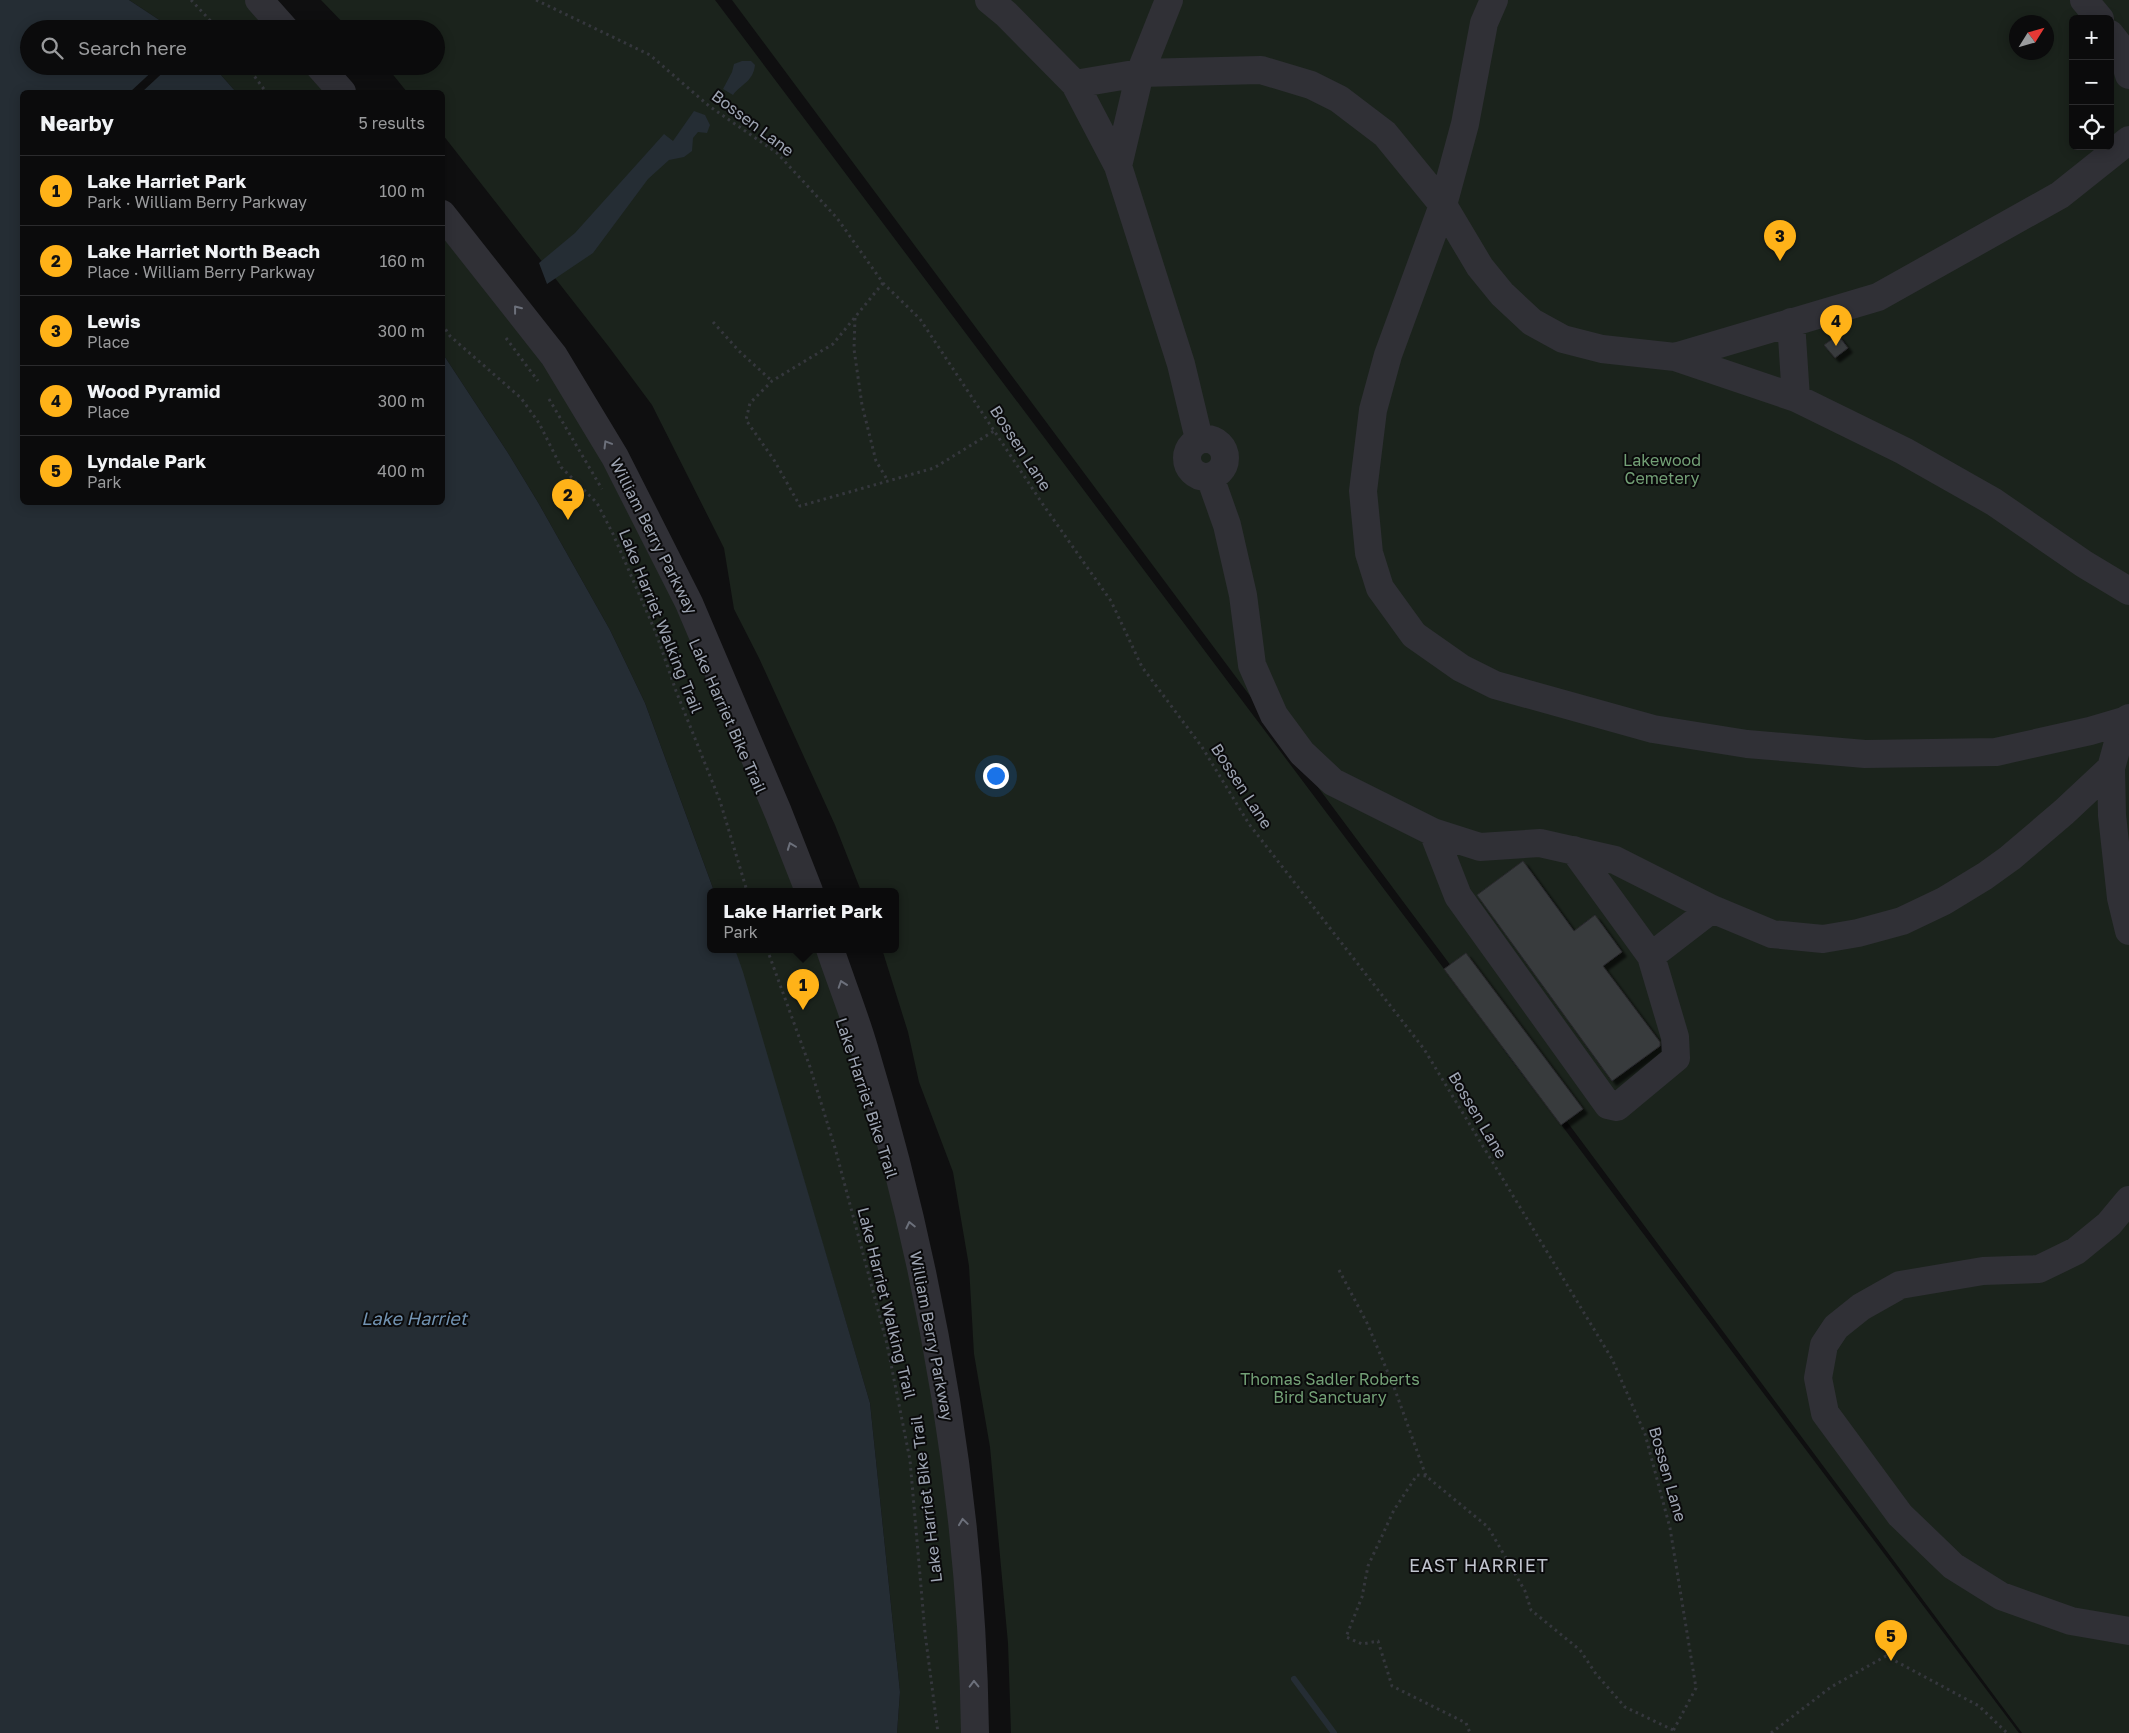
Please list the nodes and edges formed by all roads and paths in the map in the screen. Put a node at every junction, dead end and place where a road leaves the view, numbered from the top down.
1 (191, 0) edge
2 (259, 0) edge
3 (536, 0) edge
4 (988, 0) edge
5 (1169, 0) edge
6 (1494, 0) edge
7 (2084, 0) edge
8 (2097, 15) edge
9 (211, 20) edge
10 (277, 20) edge
11 (2114, 39) edge
12 (1140, 73) junction
13 (254, 75) edge
14 (327, 75) edge
15 (2129, 75) edge
16 (1075, 84) junction
17 (265, 90) edge
18 (340, 90) edge
19 (2129, 140) edge
20 (1118, 166) junction
21 (1443, 205) junction
22 (445, 218) edge
23 (883, 283) junction
24 (855, 318) junction
25 (713, 322) dead end
26 (1791, 322) junction
27 (445, 328) edge
28 (502, 333) dead end
29 (1675, 357) junction
30 (772, 381) junction
31 (544, 389) dead end
32 (548, 398) dead end
33 (1796, 398) junction
34 (994, 431) junction
35 (888, 481) junction
36 (603, 490) dead end
37 (2129, 591) edge
38 (2126, 720) edge
39 (2111, 768) junction
40 (1433, 832) junction
41 (1574, 850) junction
42 (746, 888) edge
43 (808, 888) edge
44 (1712, 910) junction
45 (2129, 931) edge
46 (768, 953) edge
47 (831, 953) edge
48 (1651, 956) junction
49 (2129, 1200) edge
50 (1339, 1270) dead end
51 (1426, 1476) junction
52 (2129, 1631) edge
53 (1673, 1732) edge
54 (938, 1733) edge
55 (975, 1733) edge
56 (1470, 1733) edge
57 (1771, 1733) edge
58 (2007, 1733) edge

1 - 9 path
2 - 10 street
3 - 23 path, Bossen Lane
4 - 16 street
5 - 12 street
6 - 21 street
7 - 8 street
11 - 15 street
12 - 16 street
12 - 20 street
12 - 21 street
13 - 17 path
14 - 18 street
16 - 20 street
19 - 26 street
20 - 40 street
21 - 29 street
21 - 38 street
43 -> 22 street, William Berry Parkway
23 - 24 path
23 - 34 path, Bossen Lane
24 - 30 path
24 - 35 path
25 - 30 path
26 - 29 street
26 - 33 street
27 - 42 path, Lake Harriet Walking Trail
28 - 31 path
29 - 33 street
30 - 35 path
32 - 36 path
33 - 37 street
34 - 35 path
34 - 53 path, Bossen Lane
38 - 39 street
39 - 44 street
39 - 45 street
40 - 41 street
40 - 48 street
41 - 44 street
41 - 48 street
44 - 48 street
46 - 54 path, Lake Harriet Walking Trail
55 -> 47 street, William Berry Parkway
49 - 52 street
50 - 51 path
51 - 53 path
51 - 56 path
57 - 58 path

